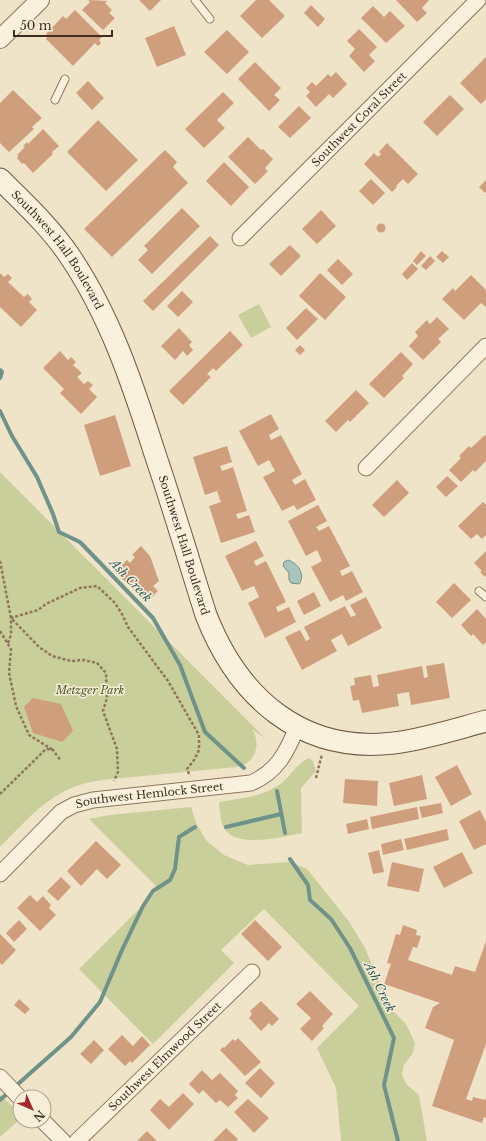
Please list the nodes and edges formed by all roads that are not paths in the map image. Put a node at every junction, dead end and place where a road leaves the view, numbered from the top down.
1 (40, 0) edge
2 (194, 0) edge
3 (478, 0) edge
4 (210, 19) dead end
5 (0, 40) edge
6 (65, 79) dead end
7 (55, 100) dead end
8 (0, 179) edge
9 (240, 238) dead end
10 (486, 346) edge
11 (366, 468) dead end
12 (479, 591) dead end
13 (486, 597) edge
14 (486, 721) edge
15 (297, 727) junction
16 (0, 874) edge
17 (252, 972) dead end
18 (0, 1077) edge
19 (12, 1090) edge
20 (51, 1129) edge
21 (63, 1141) edge
22 (78, 1141) edge

1 - 5 street
2 - 4 lane
3 - 9 street, Southwest Coral Street
6 - 7 lane
8 - 15 main road, Southwest Hall Boulevard
10 - 11 street
12 - 13 lane
14 - 15 main road, Southwest Hall Boulevard
15 - 16 street, Southwest Hemlock Street
17 - 22 street, Southwest Elmwood Street
18 - 19 street
20 - 21 street

